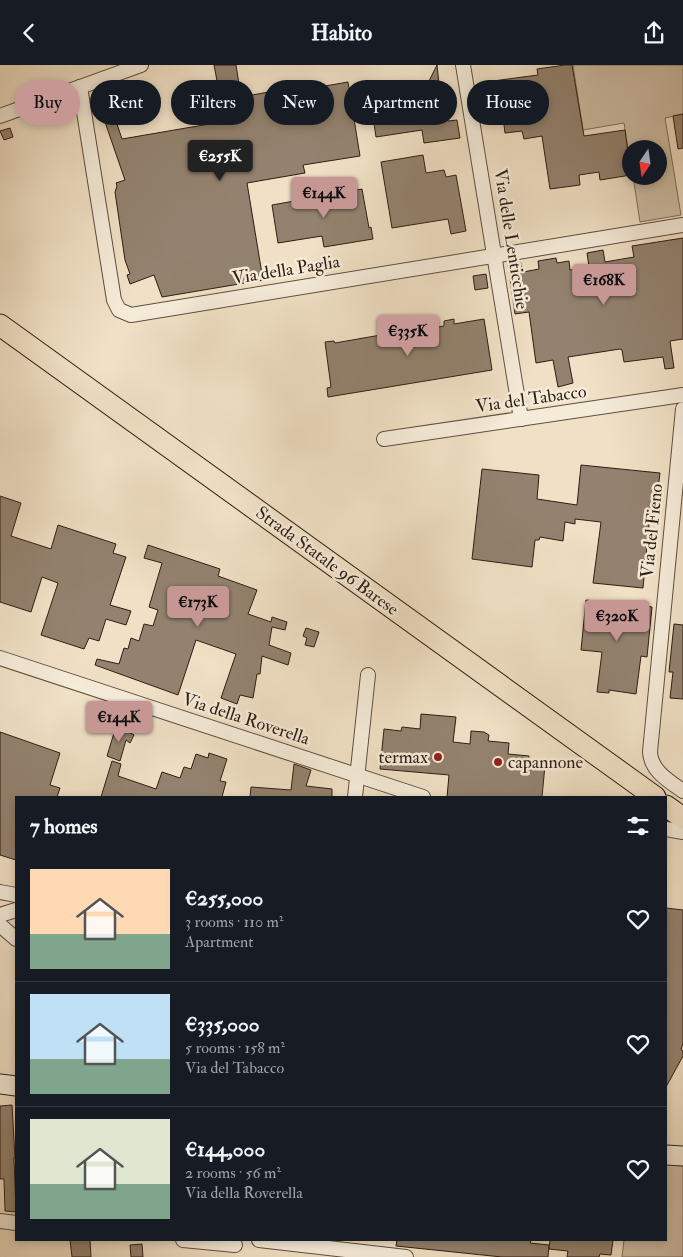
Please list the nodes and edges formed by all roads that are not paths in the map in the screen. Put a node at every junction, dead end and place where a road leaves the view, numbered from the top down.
1 (141, 65) edge
2 (463, 65) edge
3 (80, 87) joint
4 (15, 111) edge
5 (0, 116) edge
6 (683, 225) edge
7 (495, 254) junction
8 (0, 325) edge
9 (683, 395) edge
10 (683, 409) edge
11 (521, 419) junction
12 (384, 439) dead end
13 (0, 659) edge
14 (368, 675) dead end
15 (358, 775) junction
16 (683, 791) edge
17 (355, 796) edge
18 (420, 796) edge
19 (650, 796) edge
20 (667, 829) edge
21 (683, 832) edge
22 (0, 892) edge
23 (15, 895) edge
24 (15, 910) edge
25 (0, 915) edge
26 (0, 925) edge
27 (15, 938) edge
28 (0, 1084) edge
29 (15, 1086) edge
30 (667, 1155) edge
31 (683, 1157) edge
32 (0, 1221) edge
33 (15, 1223) edge
34 (190, 1241) edge
35 (268, 1241) edge
36 (234, 1247) edge
37 (406, 1257) edge

1 - 3 street
2 - 7 street, Via delle Lenticchie
3 - 7 street, Via della Paglia
4 - 5 street
6 - 7 street, Via della Paglia
7 - 11 street, Via delle Lenticchie
8 - 19 main road, Strada Statale 96 Barese
9 - 11 street, Via del Tabacco
10 - 16 street, Via del Fieno
11 - 12 street, Via del Tabacco
13 - 15 street, Via della Roverella
14 - 15 street
15 - 17 street
15 - 18 street, Via della Roverella
20 - 21 street
22 - 23 street
24 - 25 street
26 - 27 street
28 - 29 main road
30 - 31 main road
32 - 33 street
34 - 36 street
35 - 37 street

